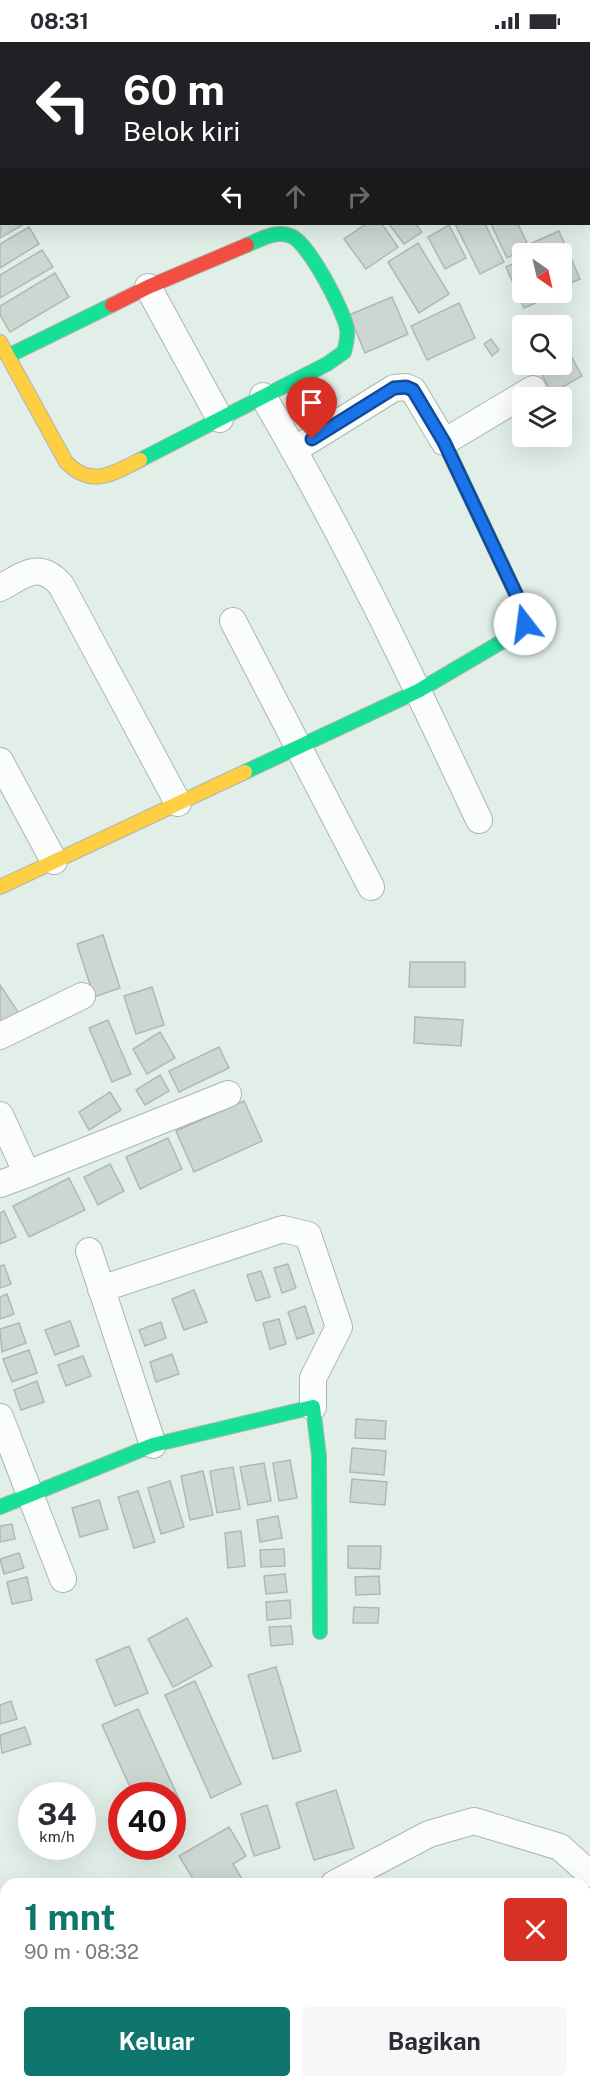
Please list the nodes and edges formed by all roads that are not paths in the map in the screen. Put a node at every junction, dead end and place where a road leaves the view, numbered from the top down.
1 (148, 287) junction
2 (0, 342) edge
3 (8, 356) junction
4 (263, 396) junction
5 (512, 402) edge
6 (220, 419) junction
7 (444, 442) junction
8 (294, 450) junction
9 (0, 588) edge
10 (233, 621) dead end
11 (418, 690) junction
12 (299, 746) junction
13 (0, 760) edge
14 (178, 803) junction
15 (479, 820) dead end
16 (54, 861) junction
17 (0, 886) edge
18 (371, 887) dead end
19 (82, 996) dead end
20 (0, 1036) edge
21 (228, 1094) dead end
22 (0, 1115) edge
23 (27, 1174) junction
24 (0, 1184) edge
25 (89, 1251) dead end
26 (101, 1288) junction
27 (313, 1407) junction
28 (0, 1417) edge
29 (153, 1445) junction
30 (30, 1496) junction
31 (0, 1507) edge
32 (63, 1579) dead end
33 (320, 1632) dead end
34 (590, 1874) edge
35 (346, 1878) edge

1 - 3 street
1 - 4 street
1 - 6 street
2 - 3 street
3 - 6 street
4 - 6 street
4 - 8 street
5 - 7 street
7 - 8 street
7 - 11 street
8 - 11 street
9 - 14 street
10 - 12 street
11 - 12 street
11 - 15 street
12 - 14 street
12 - 18 street
13 - 16 street
14 - 16 street
16 - 17 street
19 - 20 street
21 - 23 street
22 - 23 street
23 - 24 street
25 - 26 street
26 - 27 street
26 - 29 street
27 - 29 street
27 - 33 street
28 - 30 street
29 - 30 street
30 - 31 street
30 - 32 street
34 - 35 street

